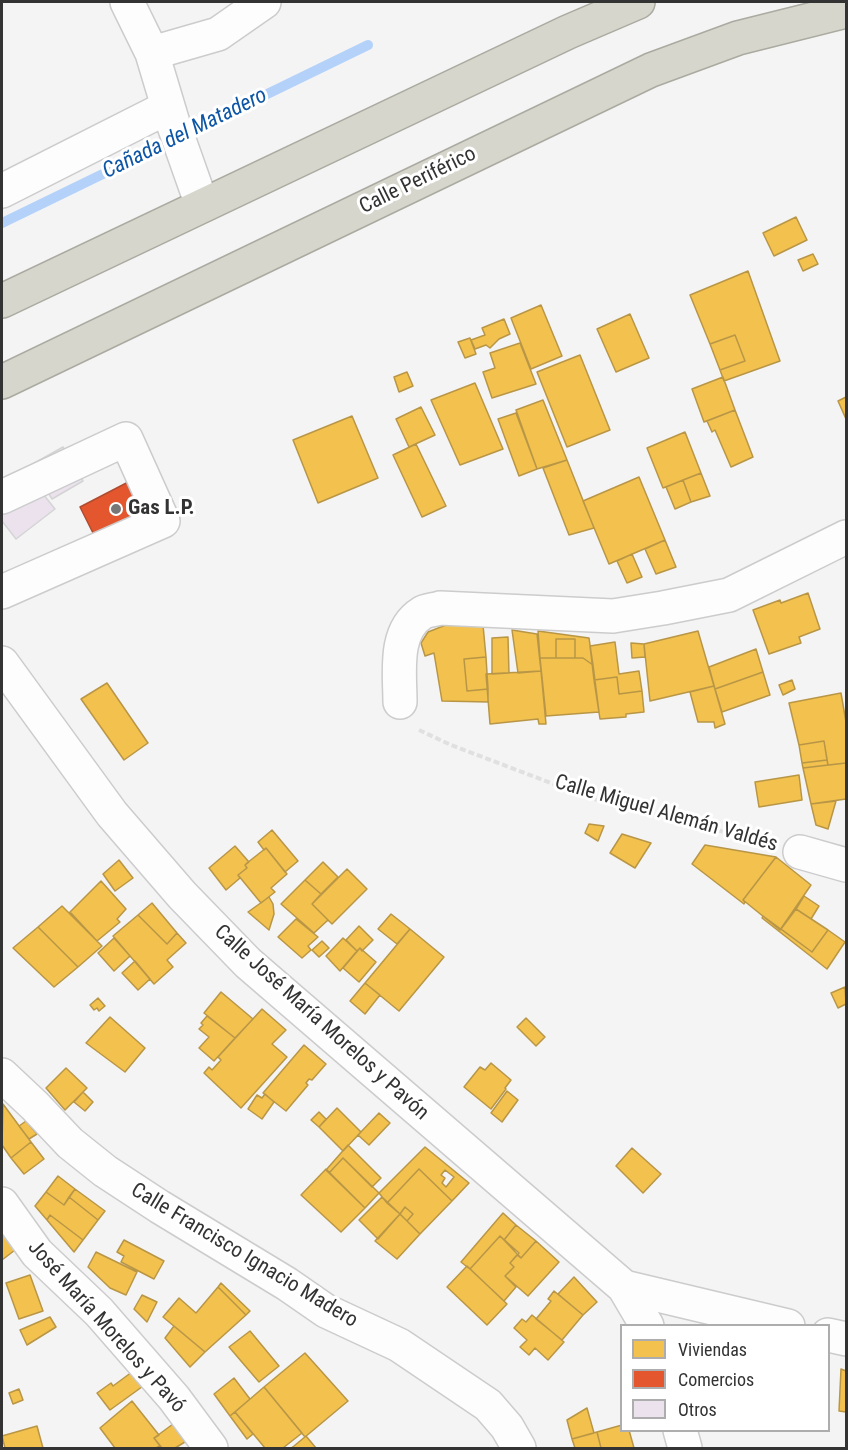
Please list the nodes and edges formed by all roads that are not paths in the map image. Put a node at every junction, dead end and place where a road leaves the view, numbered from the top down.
1 (127, 2) edge
2 (264, 2) edge
3 (638, 2) edge
4 (846, 11) edge
5 (152, 53) junction
6 (171, 115) junction
7 (2, 191) edge
8 (202, 205) junction
9 (2, 302) edge
10 (2, 382) edge
11 (2, 497) edge
12 (846, 537) edge
13 (2, 592) edge
14 (2, 663) edge
15 (400, 702) road end
16 (800, 852) road end
17 (846, 865) edge
18 (2, 1075) edge
19 (2, 1204) edge
20 (624, 1287) junction
21 (645, 1324) edge
22 (780, 1324) edge
23 (830, 1335) edge
24 (846, 1339) edge
25 (680, 1432) edge
26 (211, 1449) edge
27 (519, 1449) edge
28 (685, 1449) edge

1 - 5 street
2 - 5 street
3 - 8 highway
4 - 10 highway, Calle Periférico
5 - 6 street
6 - 7 street
6 - 8 street
8 - 9 highway
11 - 13 street
12 - 15 street
14 - 20 street, Calle José María Morelos y Pavón
16 - 17 street, Calle Miguel Alemán Valdés
18 - 27 street, Calle Francisco Ignacio Madero
19 - 26 street, José María Morelos y Pavó
20 - 21 street, Calle José María Morelos y Pavón
20 - 22 street
23 - 24 street
25 - 28 street

